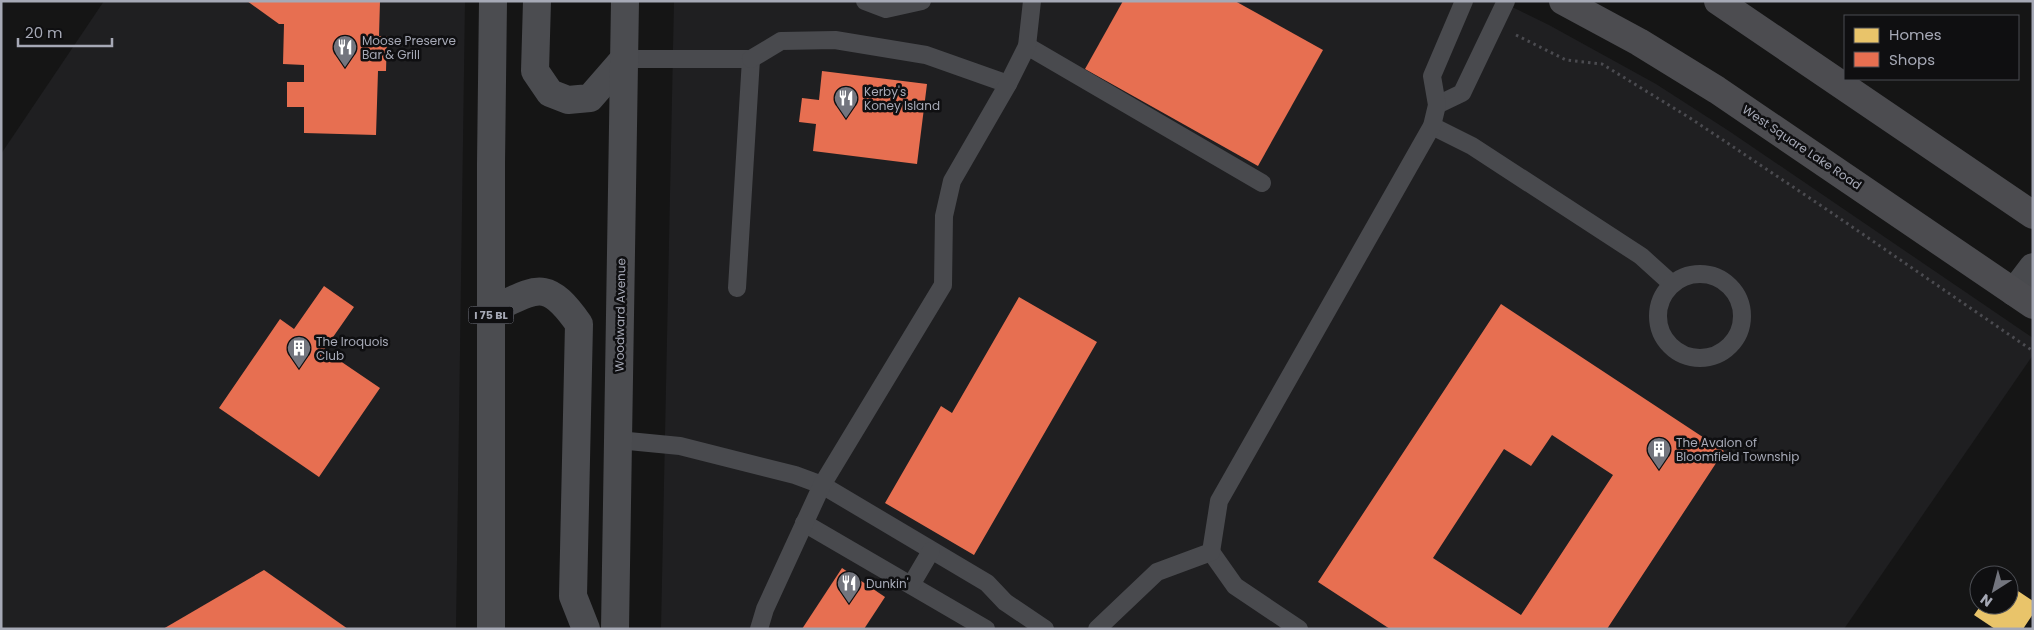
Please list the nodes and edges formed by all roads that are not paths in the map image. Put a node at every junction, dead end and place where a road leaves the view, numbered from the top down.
1 (493, 1) edge
2 (537, 1) edge
3 (625, 1) edge
4 (865, 1) edge
5 (922, 1) edge
6 (1032, 1) edge
7 (1464, 1) edge
8 (1506, 1) edge
9 (1563, 1) edge
10 (1718, 1) edge
11 (1028, 46) junction
12 (624, 59) junction
13 (751, 60) junction
14 (1008, 84) junction
15 (1437, 105) junction
16 (1432, 126) junction
17 (1262, 183) dead end
18 (2033, 215) edge
19 (2033, 267) edge
20 (1672, 284) junction
21 (737, 288) dead end
22 (2024, 298) edge
23 (491, 310) junction
24 (618, 440) junction
25 (822, 485) junction
26 (804, 523) junction
27 (931, 551) junction
28 (1211, 552) junction
29 (911, 585) junction
30 (491, 629) edge
31 (586, 629) edge
32 (615, 629) edge
33 (759, 629) edge
34 (986, 629) edge
35 (1045, 629) edge
36 (1097, 629) edge
37 (1298, 629) edge

1 - 23 main road, I 75 BL
2 - 12 main road
3 - 12 main road, Woodward Avenue
4 - 5 lane
6 - 11 lane
7 - 15 lane
8 - 15 lane
9 - 22 highway, West Square Lake Road
10 - 18 highway
11 - 14 lane
11 - 17 lane
12 - 13 lane
12 - 24 main road, Woodward Avenue
13 - 14 lane
13 - 21 lane
14 - 25 lane
15 - 16 lane
16 - 20 lane
16 - 28 lane
19 - 22 street
20 - 20 lane
23 - 30 main road, I 75 BL
23 - 31 main road
24 - 25 lane
24 - 32 main road, Woodward Avenue
25 - 26 lane
25 - 27 lane
26 - 29 lane
26 - 33 lane
27 - 29 lane
27 - 35 lane
28 - 36 lane
28 - 37 lane
29 - 34 lane

